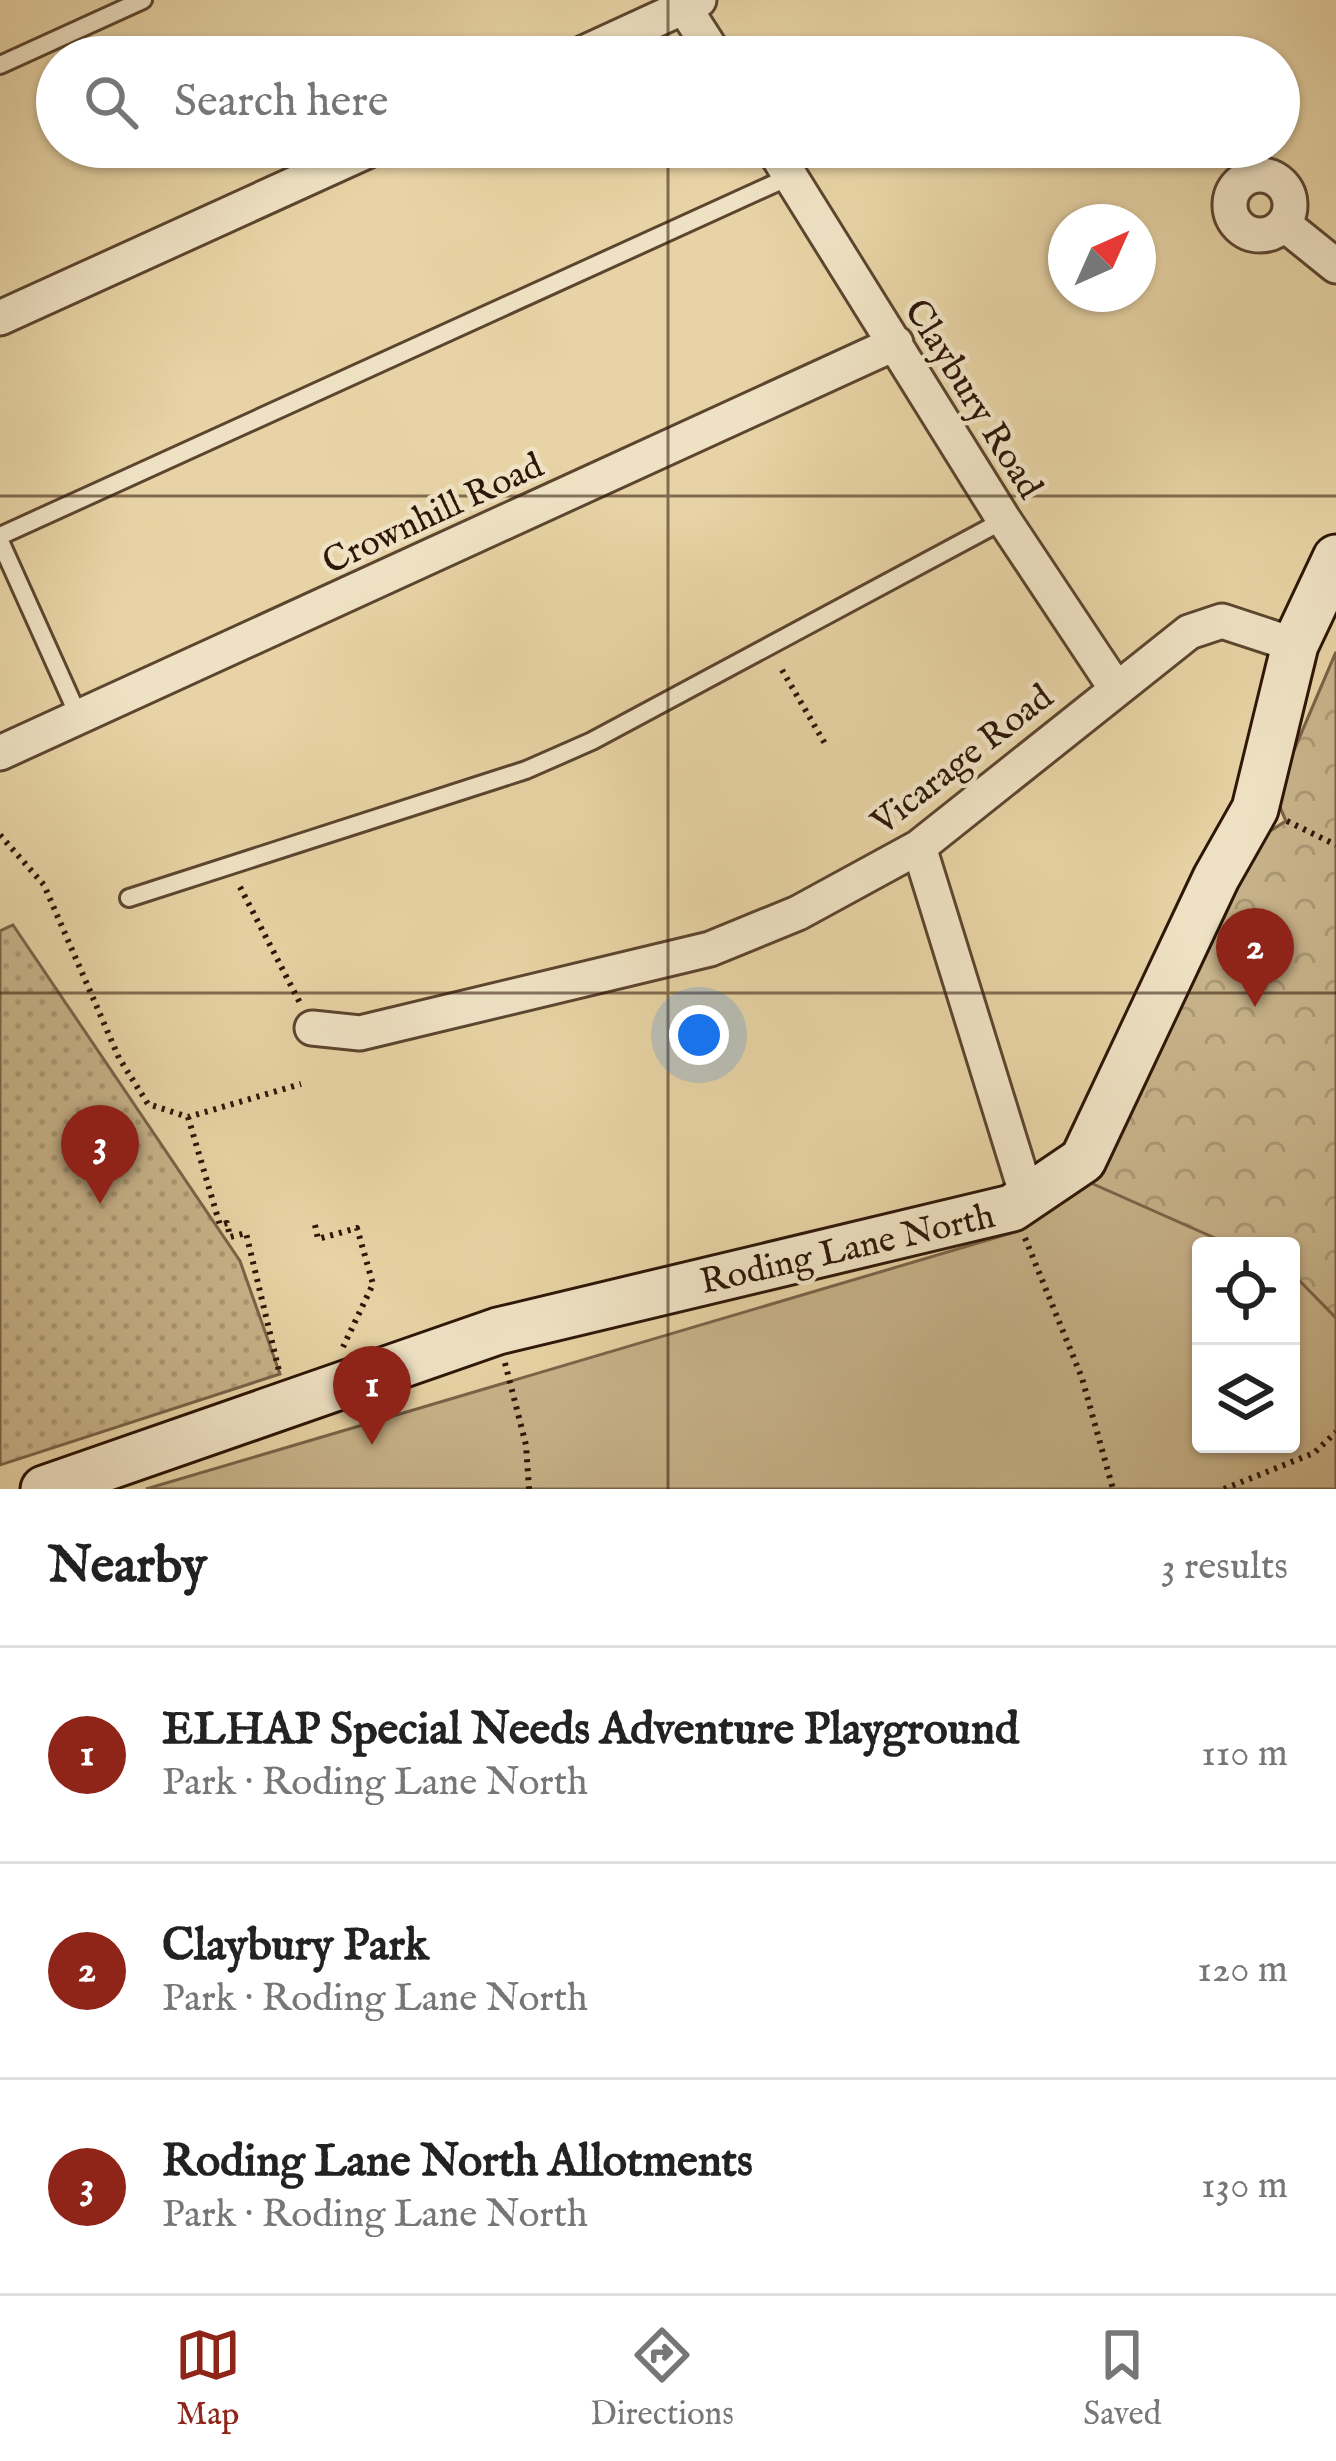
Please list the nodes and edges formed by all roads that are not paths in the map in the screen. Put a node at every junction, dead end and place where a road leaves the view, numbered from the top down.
1 (143, 0) edge
2 (692, 4) edge
3 (64, 36) edge
4 (621, 36) edge
5 (706, 36) edge
6 (36, 49) edge
7 (0, 65) edge
8 (330, 168) edge
9 (786, 168) edge
10 (791, 176) junction
11 (1284, 224) dead end
12 (1336, 266) edge
13 (0, 318) edge
14 (896, 343) junction
15 (1004, 520) junction
16 (0, 538) edge
17 (1336, 558) edge
18 (1295, 645) junction
19 (1115, 687) junction
20 (79, 717) junction
21 (0, 753) edge
22 (919, 847) junction
23 (129, 898) dead end
24 (312, 1028) road end
25 (1020, 1202) junction
26 (44, 1489) edge

1 - 3 lane
2 - 4 street
2 - 5 street
6 - 7 lane
8 - 13 street
9 - 10 street, Claybury Road
10 - 14 street, Claybury Road
10 - 16 lane
11 - 12 street
14 - 15 street, Claybury Road
14 - 20 street, Crownhill Road
15 - 19 street, Claybury Road
15 - 23 lane
16 - 20 lane
17 - 18 street, Roding Lane North
18 - 19 street, Vicarage Road
18 - 25 street, Roding Lane North
19 - 22 street, Vicarage Road
20 - 21 street, Crownhill Road
22 - 24 street, Vicarage Road
22 - 25 street
25 - 26 street, Roding Lane North

